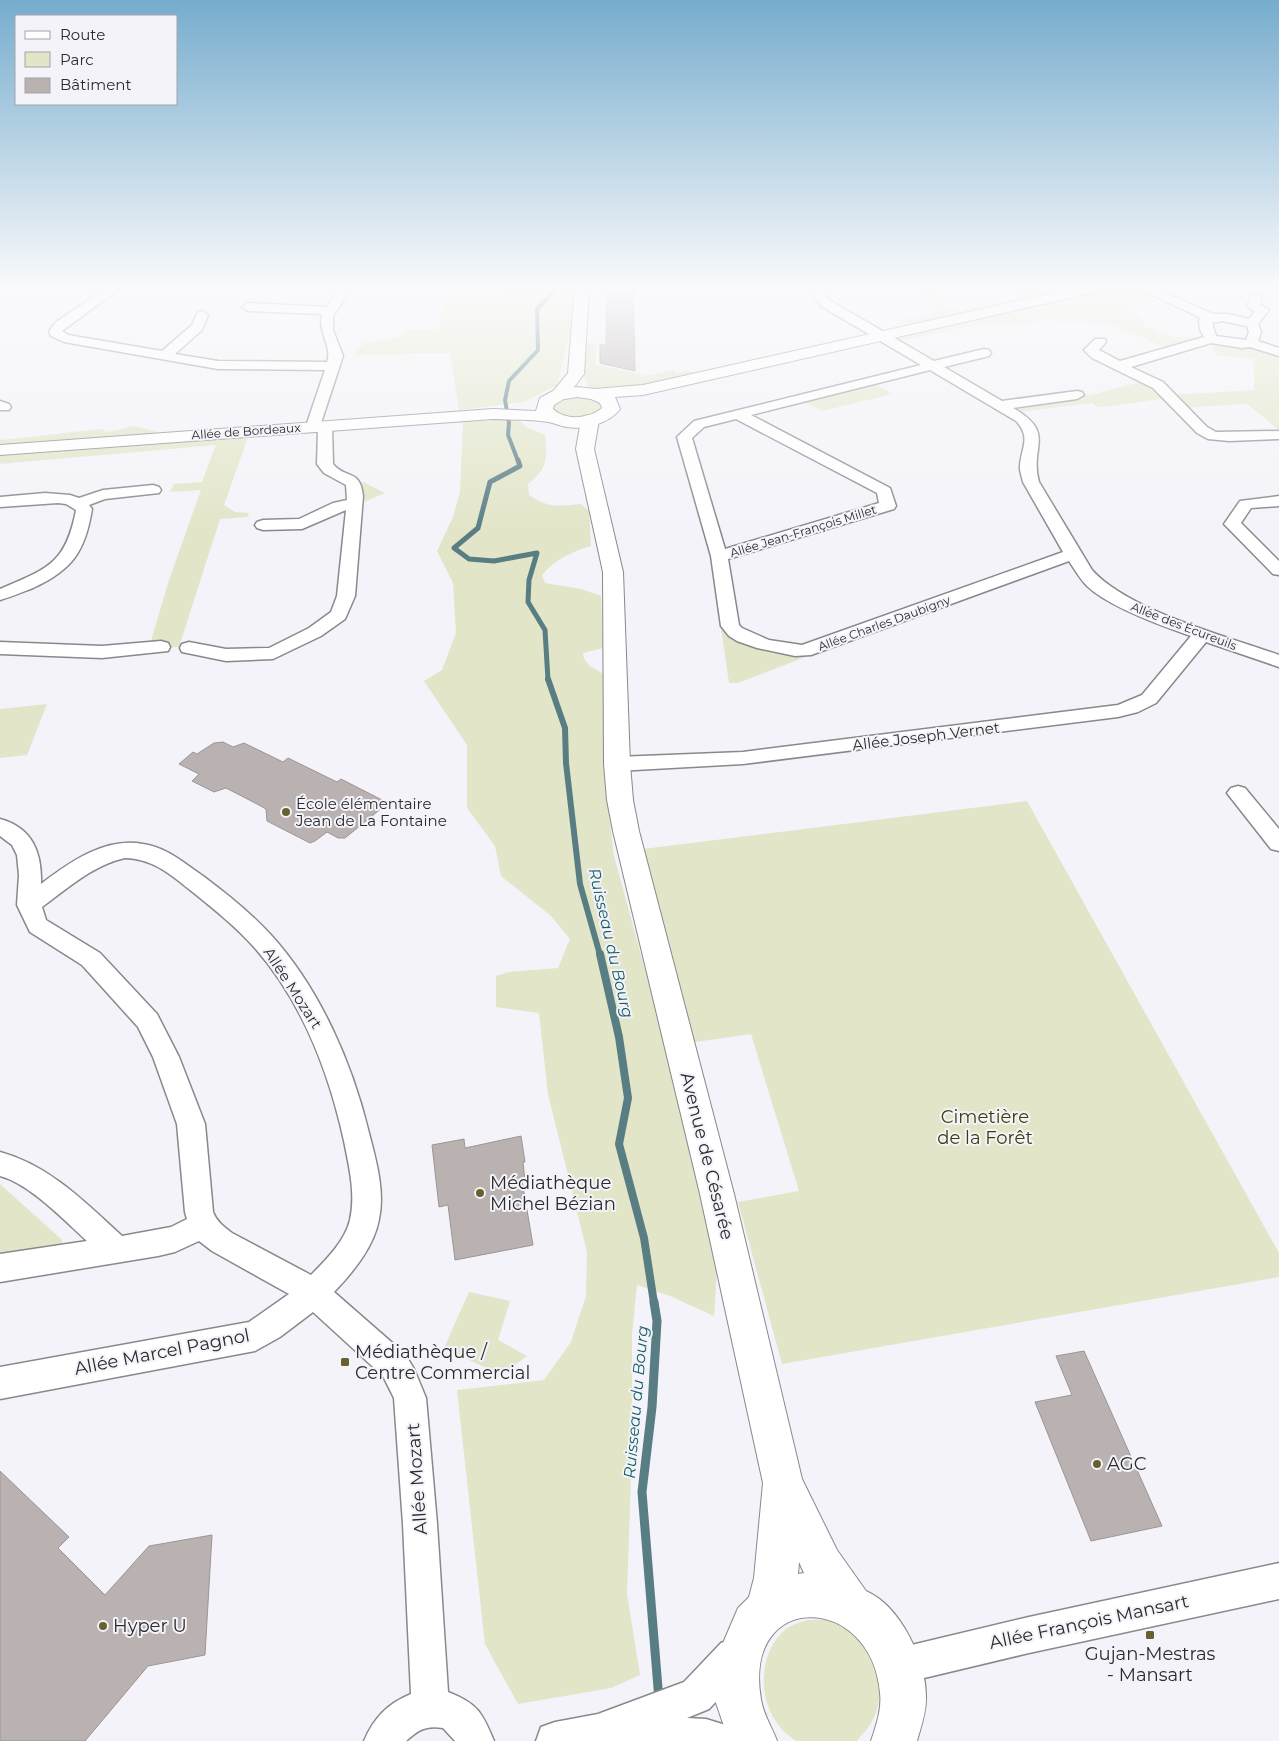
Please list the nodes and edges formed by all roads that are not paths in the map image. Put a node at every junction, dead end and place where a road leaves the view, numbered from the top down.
1 (332, 368) edge
2 (576, 368) edge
3 (738, 368) edge
4 (924, 368) edge
5 (937, 368) edge
6 (1124, 368) edge
7 (576, 374) junction
8 (643, 390) junction
9 (590, 394) junction
10 (1078, 395) dead end
11 (1001, 405) junction
12 (554, 408) junction
13 (610, 409) junction
14 (739, 415) junction
15 (590, 420) junction
16 (319, 426) junction
17 (1279, 435) edge
18 (585, 449) junction
19 (0, 450) edge
20 (153, 490) dead end
21 (1279, 501) edge
22 (0, 502) edge
23 (80, 503) junction
24 (354, 504) junction
25 (263, 525) dead end
26 (1073, 554) junction
27 (720, 556) junction
28 (1279, 570) edge
29 (0, 595) edge
30 (1202, 635) junction
31 (161, 647) dead end
32 (0, 648) edge
33 (189, 648) dead end
34 (1279, 661) edge
35 (617, 764) junction
36 (1238, 793) dead end
37 (0, 826) edge
38 (1279, 844) edge
39 (31, 912) junction
40 (0, 1164) edge
41 (204, 1225) junction
42 (118, 1250) junction
43 (0, 1268) edge
44 (312, 1292) junction
45 (0, 1383) edge
46 (783, 1483) junction
47 (1279, 1581) edge
48 (849, 1603) junction
49 (768, 1609) junction
50 (741, 1649) junction
51 (899, 1666) junction
52 (430, 1707) junction
53 (610, 1731) junction
54 (712, 1739) edge
55 (383, 1741) edge
56 (475, 1741) edge
57 (555, 1741) edge
58 (754, 1741) edge
59 (894, 1741) edge

1 - 16 street
2 - 7 street
3 - 8 street
4 - 14 street, Allée Charles Daubigny
5 - 11 street, Allée des Écureuils
6 - 17 street
7 - 9 street
7 - 12 street
8 - 9 street
8 - 13 street
9 - 12 street
9 - 13 street
10 - 11 street
11 - 26 street, Allée des Écureuils
12 - 15 street
12 - 16 street, Allée de Bordeaux
12 - 18 street
13 - 15 street
14 - 27 street, Allée Charles Daubigny
14 - 27 street, Allée Jean-François Millet
15 - 18 street
16 - 19 street, Allée de Bordeaux
16 - 24 street
18 - 35 street, Avenue de Césarée
20 - 23 street
21 - 28 street
22 - 23 street
23 - 29 street
24 - 25 street
24 - 33 street
26 - 27 street, Allée Charles Daubigny
26 - 30 street, Allée des Écureuils
30 - 34 street, Allée des Écureuils
30 - 35 street, Allée Joseph Vernet
31 - 32 street
35 - 46 street, Avenue de Césarée
36 - 38 street
37 - 39 street
39 - 41 street
39 - 44 street, Allée Mozart
40 - 42 street
41 - 42 street
41 - 44 street, Allée Mozart
42 - 43 street
44 - 45 street, Allée Marcel Pagnol
44 - 52 street, Allée Mozart
46 - 48 street, Avenue de Césarée
46 - 49 street, Avenue de Césarée
47 - 51 street, Allée François Mansart
48 - 49 street
48 - 51 street
49 - 50 street
50 - 53 street
50 - 58 street
51 - 59 street
52 - 55 street
52 - 56 street
53 - 54 street
53 - 57 street

